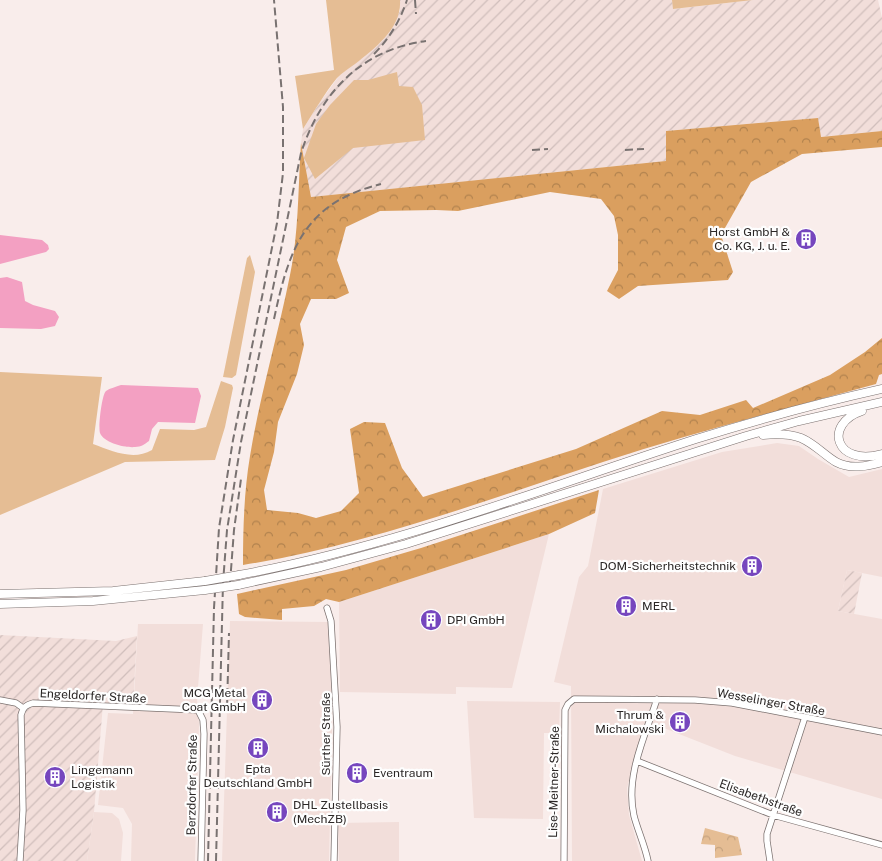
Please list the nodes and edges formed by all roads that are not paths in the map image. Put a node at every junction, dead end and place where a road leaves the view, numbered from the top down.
1 (882, 389) edge
2 (882, 403) edge
3 (746, 436) junction
4 (882, 454) edge
5 (882, 462) edge
6 (0, 594) edge
7 (0, 604) edge
8 (327, 608) dead end
9 (657, 699) junction
10 (0, 700) edge
11 (568, 704) joint
12 (23, 708) junction
13 (198, 710) joint
14 (805, 717) junction
15 (882, 732) edge
16 (637, 761) junction
17 (773, 815) junction
18 (882, 845) edge
19 (20, 861) edge
20 (200, 861) edge
21 (334, 861) edge
22 (564, 861) edge
23 (648, 861) edge
24 (770, 861) edge

1 - 6 highway, bridge
2 - 3 highway
2 - 4 highway
3 - 5 highway
3 - 7 highway, bridge
8 - 21 street, Sürther Straße
9 - 11 street, Wesselinger Straße
9 - 14 street, Wesselinger Straße
9 - 16 street
10 - 12 street
11 - 22 street, Lise-Meitner-Straße
12 - 13 street, Engeldorfer Straße
12 - 19 street, Engeldorfer Straße
13 - 20 street, Berzdorfer Straße
14 - 15 street, Wesselinger Straße
14 - 17 street
16 - 17 street, Elisabethstraße
16 - 23 street
17 - 18 street, Elisabethstraße
17 - 24 street

